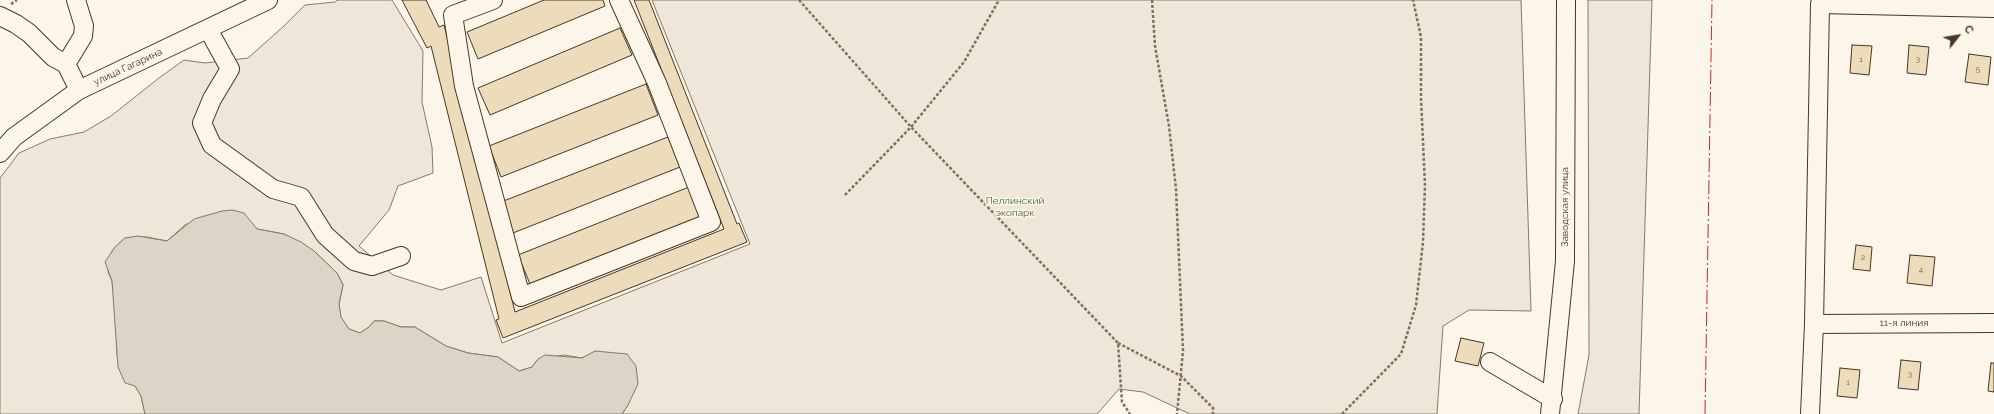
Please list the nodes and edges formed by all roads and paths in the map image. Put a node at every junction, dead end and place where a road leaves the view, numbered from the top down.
1 (76, 0) edge
2 (268, 0) edge
3 (493, 0) edge
4 (619, 0) edge
5 (799, 0) edge
6 (999, 0) edge
7 (1152, 0) edge
8 (1413, 0) edge
9 (1566, 0) edge
10 (1994, 8) edge
11 (0, 16) edge
12 (208, 29) junction
13 (66, 64) junction
14 (79, 90) junction
15 (911, 128) junction
16 (7, 137) edge
17 (0, 153) edge
18 (845, 196) dead end
19 (401, 256) dead end
20 (1994, 323) edge
21 (1814, 324) junction
22 (1118, 343) junction
23 (1490, 362) dead end
24 (1181, 376) junction
25 (1551, 407) edge
26 (1130, 414) edge
27 (1177, 414) edge
28 (1213, 414) edge
29 (1342, 414) edge
30 (1810, 414) edge

1 - 13 street
2 - 12 street, улица Гагарина
3 - 4 street
5 - 15 path
6 - 15 path
7 - 24 path
8 - 29 path
9 - 25 street, Заводская улица
10 - 21 street
11 - 13 street
12 - 14 street, улица Гагарина
12 - 19 street
13 - 14 street
14 - 16 street, улица Гагарина
15 - 18 path
15 - 22 path
16 - 17 street, улица Гагарина
20 - 21 street, 11-я линия
21 - 30 street
22 - 24 path
22 - 26 path
23 - 25 street
24 - 27 path
24 - 28 path

